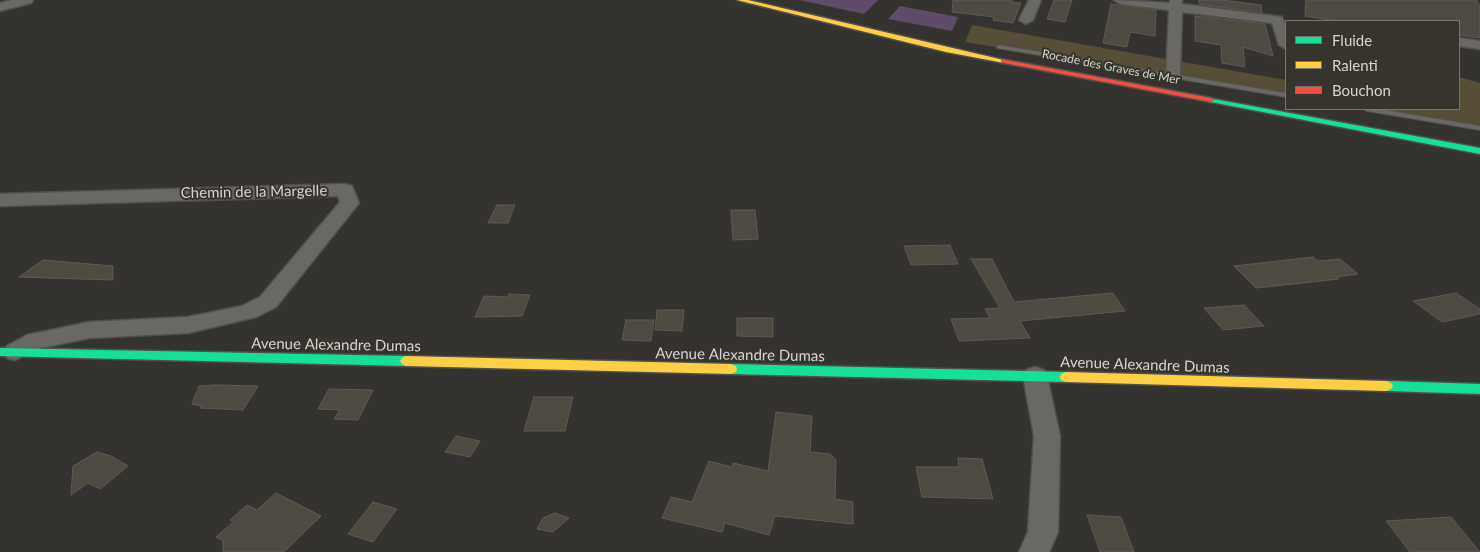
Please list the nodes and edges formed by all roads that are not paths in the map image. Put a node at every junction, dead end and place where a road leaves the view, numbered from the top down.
1 (27, 0) edge
2 (740, 0) edge
3 (1036, 0) edge
4 (1120, 0) edge
5 (1176, 4) edge
6 (0, 7) edge
7 (1026, 20) dead end
8 (1285, 42) edge
9 (1460, 42) edge
10 (1480, 44) edge
11 (1000, 47) dead end
12 (1173, 76) junction
13 (1285, 95) edge
14 (1373, 110) edge
15 (1480, 128) edge
16 (1480, 151) edge
17 (0, 200) edge
18 (8, 352) edge
19 (1035, 376) junction
20 (1480, 390) edge
21 (1034, 552) edge

1 - 6 street
2 - 16 street, Rocade des Graves de Mer
3 - 7 street
4 - 5 street
5 - 8 street
5 - 12 street
9 - 10 street
11 - 12 lane
12 - 13 lane
14 - 15 lane
17 - 18 street, Chemin de la Margelle
18 - 19 street, Avenue Alexandre Dumas
19 - 20 street, Avenue Alexandre Dumas
19 - 21 street

